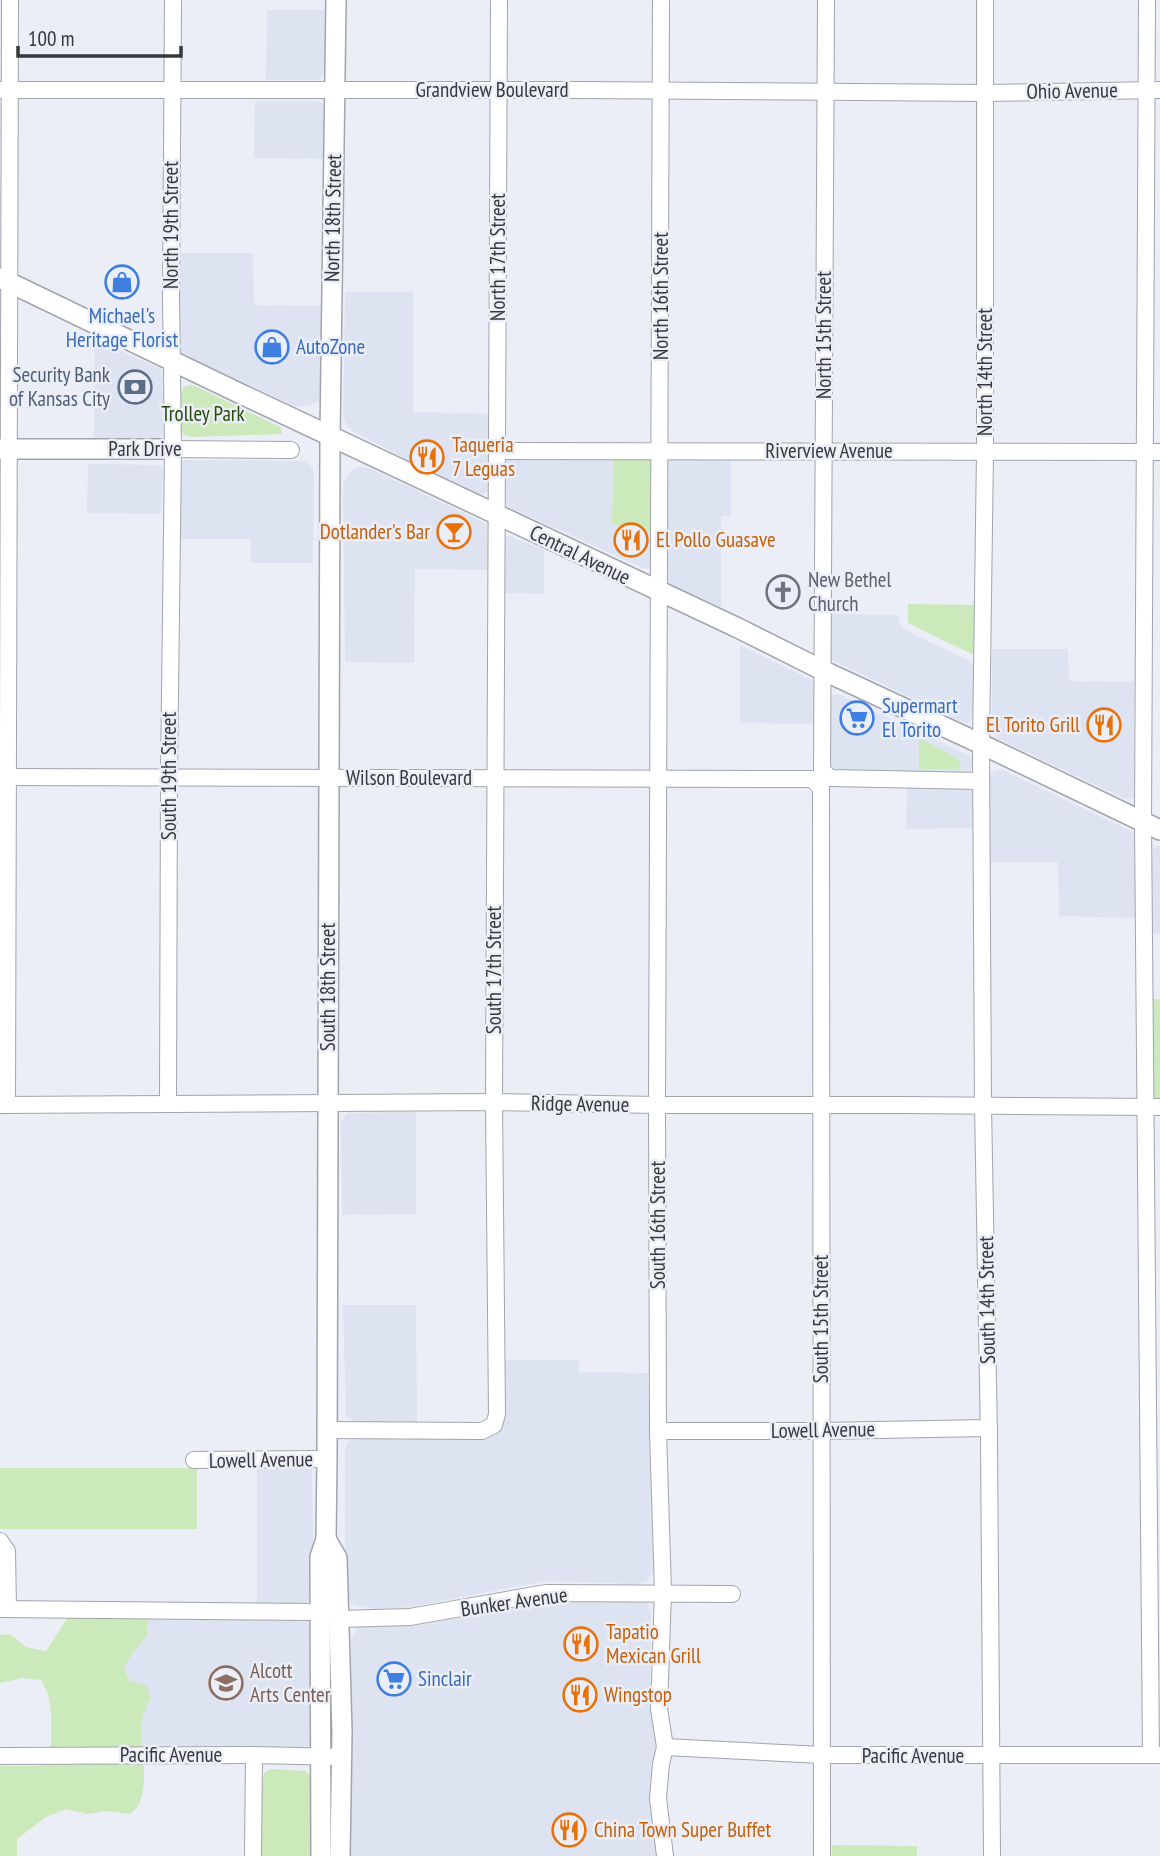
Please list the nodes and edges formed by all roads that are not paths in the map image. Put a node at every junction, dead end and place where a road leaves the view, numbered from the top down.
1 (10, 0) edge
2 (173, 0) edge
3 (336, 0) edge
4 (499, 0) edge
5 (662, 0) edge
6 (826, 0) edge
7 (985, 0) edge
8 (1147, 0) edge
9 (172, 89) junction
10 (499, 89) junction
11 (5, 90) edge
12 (335, 90) junction
13 (661, 90) junction
14 (1154, 90) edge
15 (826, 92) junction
16 (984, 93) junction
17 (5, 280) edge
18 (172, 361) junction
19 (330, 436) junction
20 (4, 449) edge
21 (173, 449) junction
22 (290, 450) dead end
23 (498, 451) junction
24 (661, 451) junction
25 (823, 452) junction
26 (985, 452) junction
27 (1152, 452) edge
28 (496, 514) junction
29 (659, 593) junction
30 (822, 670) junction
31 (981, 744) junction
32 (4, 777) edge
33 (169, 778) junction
34 (329, 778) junction
35 (1152, 778) edge
36 (496, 779) junction
37 (657, 779) junction
38 (821, 779) junction
39 (981, 781) junction
40 (1152, 826) edge
41 (494, 1102) junction
42 (168, 1103) junction
43 (327, 1103) junction
44 (821, 1104) junction
45 (4, 1105) edge
46 (657, 1105) junction
47 (983, 1105) junction
48 (1153, 1107) edge
49 (1154, 1266) edge
50 (494, 1425) joint
51 (989, 1428) junction
52 (1154, 1428) edge
53 (327, 1430) junction
54 (658, 1431) junction
55 (821, 1432) junction
56 (327, 1459) junction
57 (194, 1461) dead end
58 (326, 1539) junction
59 (1, 1542) edge
60 (663, 1592) junction
61 (1155, 1592) edge
62 (732, 1594) dead end
63 (4, 1609) edge
64 (319, 1612) junction
65 (340, 1619) junction
66 (665, 1747) junction
67 (254, 1755) junction
68 (822, 1755) junction
69 (1156, 1755) edge
70 (0, 1756) edge
71 (991, 1756) junction
72 (342, 1757) junction
73 (321, 1758) junction
74 (253, 1856) edge
75 (321, 1856) edge
76 (341, 1856) edge
77 (665, 1856) edge
78 (822, 1856) edge
79 (992, 1856) edge

1 - 11 street
2 - 9 street, North 19th Street
3 - 12 main road, North 18th Street
4 - 10 street, North 17th Street
5 - 13 street, North 16th Street
6 - 15 street, North 15th Street
7 - 16 street, North 14th Street
8 - 14 street
9 - 11 street, Grandview Boulevard
9 - 12 street, Grandview Boulevard
9 - 18 street, North 19th Street
10 - 12 street, Grandview Boulevard
10 - 13 street, Grandview Boulevard
10 - 23 street, North 17th Street
11 - 17 street
12 - 19 main road, North 18th Street
13 - 15 street, Grandview Boulevard
13 - 24 street, North 16th Street
14 - 16 street, Ohio Avenue
14 - 27 street
15 - 16 street, Grandview Boulevard
15 - 25 street, North 15th Street
16 - 26 street, North 14th Street
17 - 18 main road, Central Avenue
17 - 20 street
18 - 19 main road, Central Avenue
18 - 21 street, North 19th Street
19 - 28 main road, Central Avenue
19 - 34 main road, South 18th Street
20 - 21 main road, Park Drive
20 - 32 street
21 - 22 street, Park Drive
21 - 33 street, South 19th Street
23 - 24 street, Riverview Avenue
23 - 28 street, North 17th Street
24 - 25 street, Riverview Avenue
24 - 29 street, North 16th Street
25 - 26 street, Riverview Avenue
25 - 30 street, North 15th Street
26 - 27 street, Riverview Avenue
26 - 31 street, North 14th Street
27 - 35 street
28 - 29 main road, Central Avenue
28 - 36 street, South 17th Street
29 - 30 main road, Central Avenue
29 - 37 street, South 16th Street
30 - 31 main road, Central Avenue
30 - 38 street, South 15th Street
31 - 39 street, South 14th Street
31 - 40 main road, Central Avenue
32 - 33 street, Wilson Boulevard
32 - 45 street
33 - 34 street, Wilson Boulevard
33 - 42 street, South 19th Street
34 - 36 street, Wilson Boulevard
34 - 43 main road, South 18th Street
35 - 40 street
36 - 37 street, Wilson Boulevard
36 - 41 street, South 17th Street
37 - 38 street, Wilson Boulevard
37 - 46 street, South 16th Street
38 - 39 street, Wilson Boulevard
38 - 44 street, South 15th Street
39 - 47 street, South 14th Street
40 - 48 street
41 - 43 street, Ridge Avenue
41 - 46 street, Ridge Avenue
41 - 50 street, South 17th Street
42 - 43 street, Ridge Avenue
42 - 45 street, Ridge Avenue
43 - 53 main road, South 18th Street
44 - 46 street, Ridge Avenue
44 - 47 street, Ridge Avenue
44 - 55 street, South 15th Street
46 - 54 street, South 16th Street
47 - 48 street, Ridge Avenue
47 - 51 street, South 14th Street
48 - 49 street
49 - 52 street
50 - 53 street, Lowell Avenue
51 - 55 street, Lowell Avenue
51 - 71 street, South 14th Street
52 - 61 street
53 - 56 main road, South 18th Street
54 - 55 street, Lowell Avenue
54 - 60 street, South 16th Street
55 - 68 street, South 15th Street
56 - 57 street, Lowell Avenue
56 - 58 main road, South 18th Street
58 - 64 main road, South 18th Street
58 - 65 main road, South 18th Street
59 - 63 street
60 - 62 street, Bunker Avenue
60 - 65 street, Bunker Avenue
60 - 66 street, South 16th Street
61 - 69 street
63 - 64 street
64 - 73 main road, South 18th Street
65 - 72 main road, South 18th Street
66 - 68 street, Pacific Avenue
66 - 77 street, South 16th Street
67 - 70 street, Pacific Avenue
67 - 73 street, Pacific Avenue
67 - 74 street
68 - 71 street, Pacific Avenue
68 - 78 street, South 15th Street
69 - 71 street, Pacific Avenue
71 - 79 street, South 14th Street
72 - 73 street, Pacific Avenue
72 - 76 main road, South 18th Street
73 - 75 main road, South 18th Street

